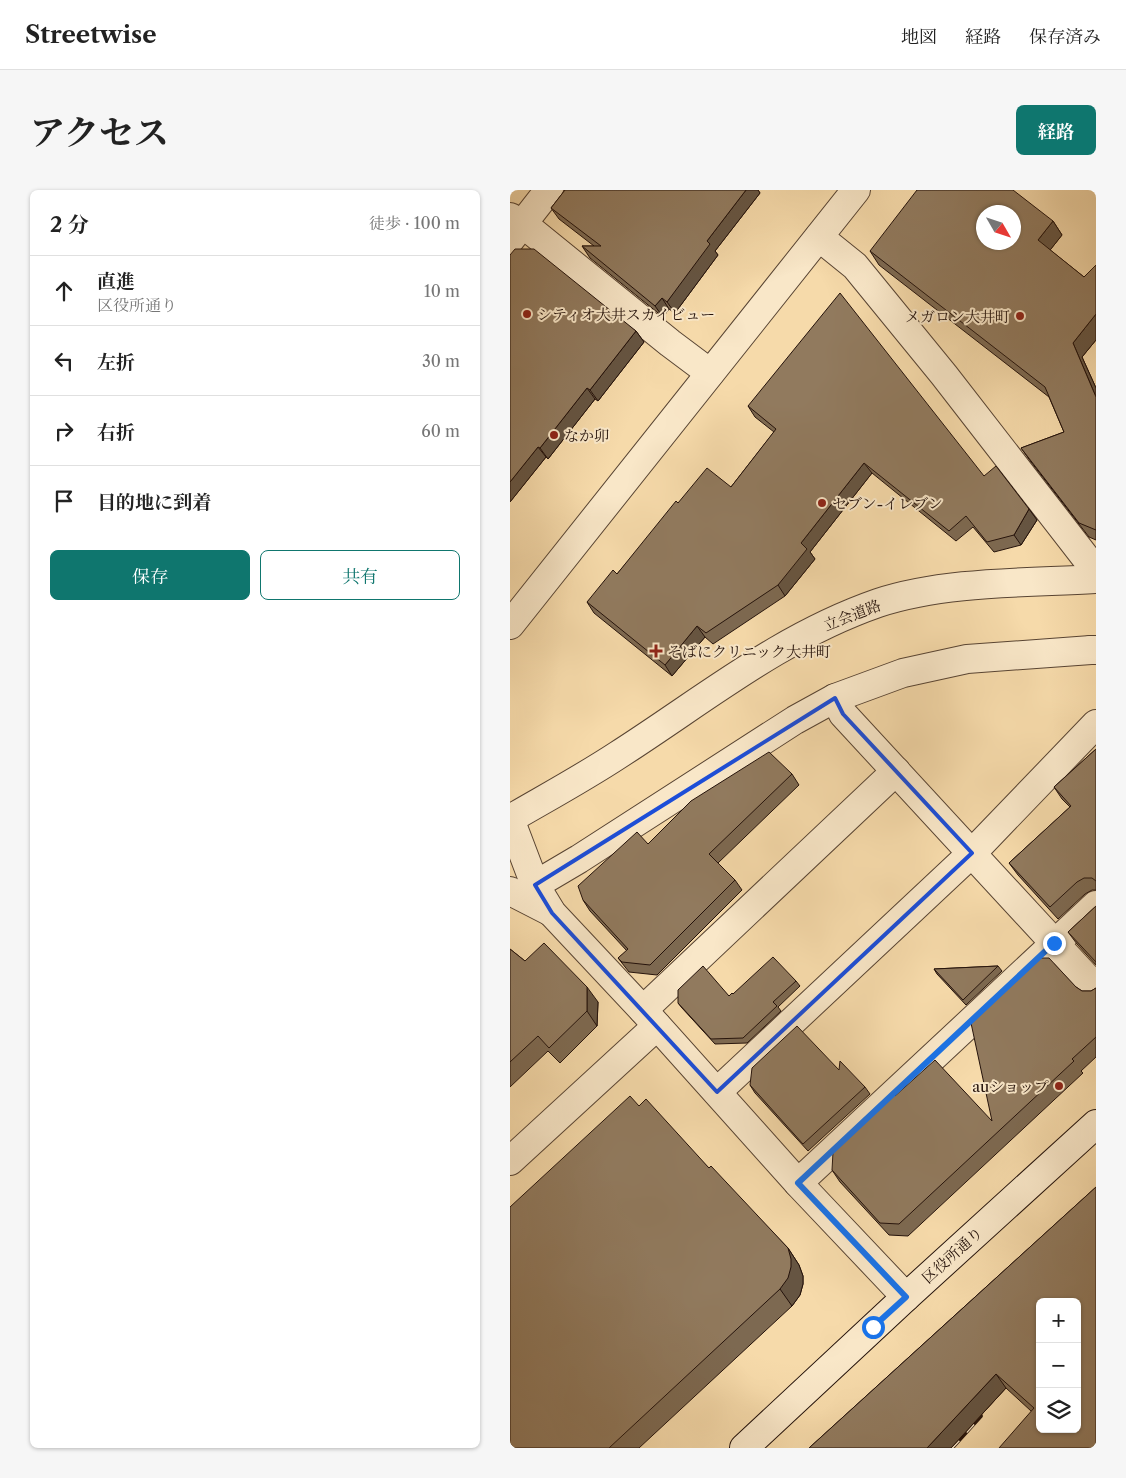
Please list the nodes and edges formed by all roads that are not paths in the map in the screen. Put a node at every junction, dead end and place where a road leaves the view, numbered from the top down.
1 (549, 190) edge
2 (856, 190) edge
3 (514, 227) edge
4 (819, 237) junction
5 (710, 373) junction
6 (1096, 571) edge
7 (1096, 578) edge
8 (510, 625) edge
9 (1094, 650) edge
10 (835, 698) junction
11 (1096, 724) edge
12 (896, 771) junction
13 (510, 819) edge
14 (972, 853) junction
15 (523, 888) edge
16 (1096, 905) edge
17 (1054, 943) junction
18 (1096, 988) edge
19 (650, 1018) junction
20 (717, 1092) junction
21 (1096, 1124) edge
22 (510, 1161) edge
23 (798, 1183) junction
24 (906, 1297) junction
25 (744, 1448) edge

1 - 3 street
2 - 4 street
3 - 5 street
4 - 5 street
4 - 6 street
5 - 8 street
7 - 13 street, 立会道路
9 - 10 street
10 - 12 street
10 - 15 street
11 - 14 street
12 - 14 street
12 - 19 street
13 - 15 street
14 - 17 street
14 - 20 street
15 - 19 street
16 - 17 street
17 - 18 street
17 - 23 street
19 - 20 street
19 - 22 street
20 - 23 street
21 - 24 street, 区役所通り
23 - 24 street
24 - 25 street, 区役所通り

